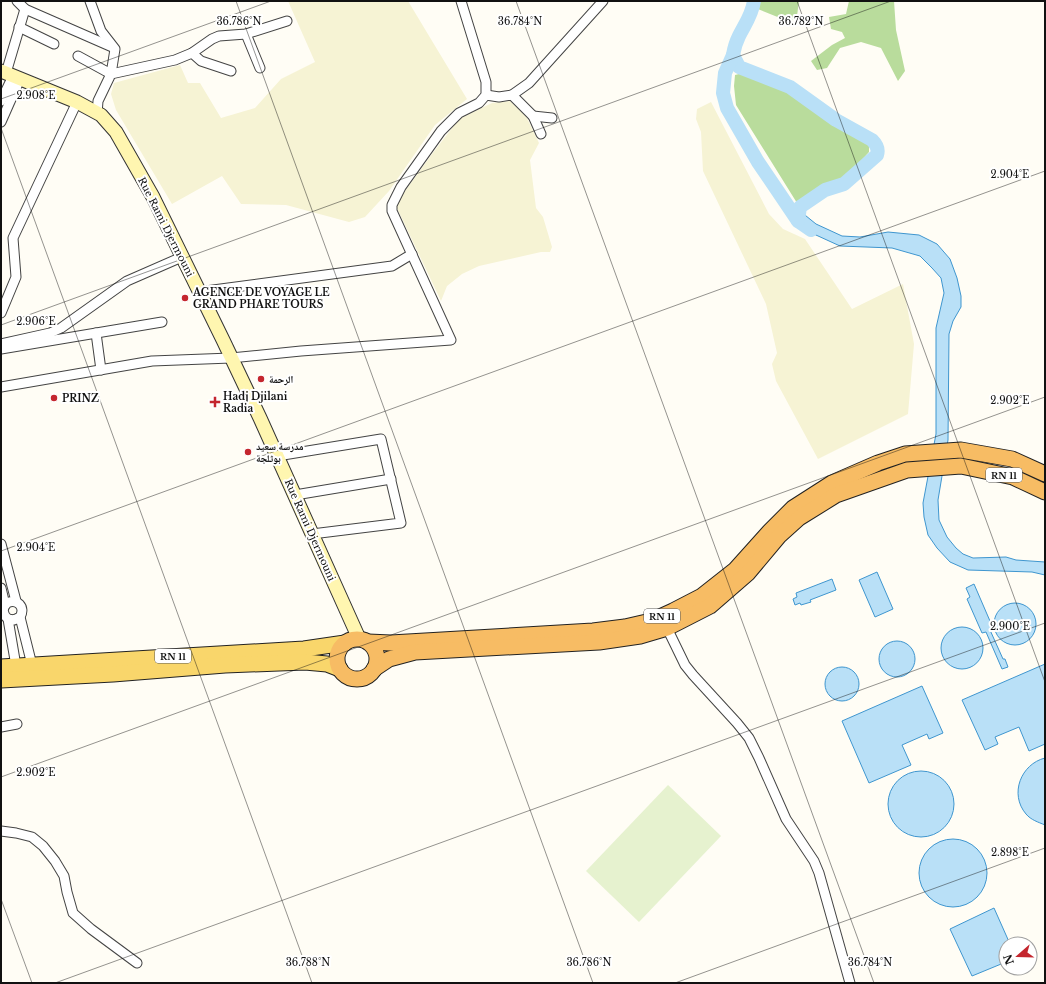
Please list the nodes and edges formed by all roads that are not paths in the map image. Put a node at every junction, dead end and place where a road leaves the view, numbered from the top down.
1 (17, 1) edge
2 (90, 1) edge
3 (461, 1) edge
4 (603, 1) edge
5 (25, 9) junction
6 (287, 20) dead end
7 (19, 27) junction
8 (246, 34) junction
9 (54, 44) dead end
10 (115, 49) junction
11 (192, 53) junction
12 (78, 56) dead end
13 (260, 68) dead end
14 (231, 71) dead end
15 (111, 74) junction
16 (10, 75) edge
17 (486, 94) junction
18 (512, 95) junction
19 (1, 101) edge
20 (76, 102) junction
21 (97, 114) junction
22 (533, 116) junction
23 (552, 118) dead end
24 (1, 122) edge
25 (541, 134) dead end
26 (412, 254) junction
27 (182, 257) junction
28 (198, 292) junction
29 (1, 313) edge
30 (162, 322) dead end
31 (96, 333) junction
32 (1, 344) edge
33 (1, 349) edge
34 (231, 358) junction
35 (101, 370) junction
36 (1, 388) edge
37 (277, 456) junction
38 (1045, 474) edge
39 (391, 479) junction
40 (1045, 492) edge
41 (295, 495) junction
42 (312, 534) junction
43 (1, 544) edge
44 (1, 588) edge
45 (16, 601) junction
46 (5, 605) junction
47 (20, 617) junction
48 (8, 619) junction
49 (667, 628) junction
50 (357, 642) junction
51 (32, 665) junction
52 (8, 667) edge
53 (340, 669) junction
54 (374, 669) junction
55 (1, 680) edge
56 (17, 724) dead end
57 (1, 727) edge
58 (1, 831) edge
59 (137, 963) dead end
60 (850, 983) edge

1 - 5 street
2 - 10 street
3 - 17 street
4 - 18 street
5 - 7 street
5 - 10 street
6 - 8 street
7 - 9 street
7 - 16 street
8 - 11 street
8 - 13 street
10 - 15 street
11 - 14 street
11 - 15 street
12 - 15 street
15 - 21 street
16 - 19 street
16 - 20 main road, Rue Rami Djermouni
16 - 24 street
17 - 18 street
17 - 26 street
18 - 22 street
20 - 21 main road, Rue Rami Djermouni
20 - 29 street
21 - 27 main road, Rue Rami Djermouni
22 - 23 street
22 - 25 street
26 - 28 street
26 - 34 street
27 - 28 main road, Rue Rami Djermouni
27 - 32 street
28 - 34 main road, Rue Rami Djermouni
30 - 31 street
31 - 33 street
31 - 35 street
34 - 35 street
34 - 37 main road, Rue Rami Djermouni
35 - 36 street
37 - 39 street
37 - 41 main road, Rue Rami Djermouni
38 - 50 highway, RN 11
39 - 41 street
39 - 42 street
40 - 49 highway, RN 11
41 - 42 main road, Rue Rami Djermouni
42 - 50 main road, Rue Rami Djermouni
43 - 45 street
44 - 46 street
45 - 46 street
45 - 47 street
46 - 48 street
47 - 48 street
47 - 51 street
48 - 52 street
49 - 54 highway, RN 11
49 - 60 street
50 - 51 main road, RN 11
50 - 53 highway
50 - 54 highway
51 - 52 main road, RN 11
53 - 54 highway
53 - 55 main road, RN 11
56 - 57 street
58 - 59 street

